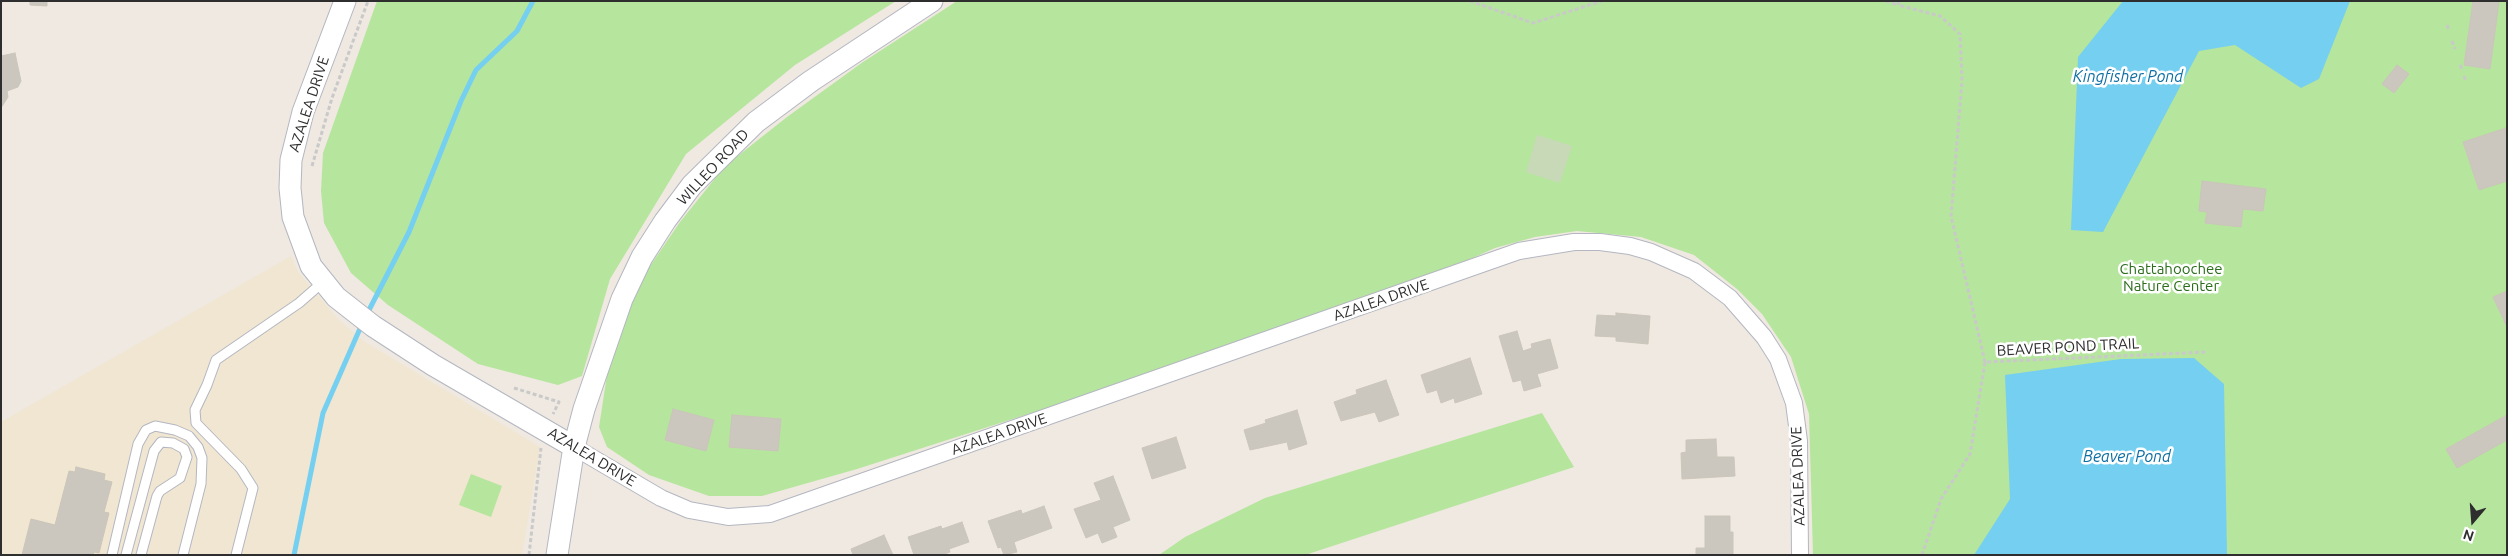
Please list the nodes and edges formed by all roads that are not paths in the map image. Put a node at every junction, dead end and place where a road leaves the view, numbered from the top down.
1 (345, 1) edge
2 (932, 1) edge
3 (323, 282) junction
4 (574, 448) junction
5 (112, 555) edge
6 (126, 555) edge
7 (141, 555) edge
8 (183, 555) edge
9 (236, 555) edge
10 (557, 555) edge
11 (1800, 555) edge

1 - 3 street, AZALEA DRIVE
2 - 4 street, WILLEO ROAD
3 - 4 street, AZALEA DRIVE
3 - 9 lane
4 - 10 street, WILLEO ROAD
4 - 11 street, AZALEA DRIVE
5 - 8 lane
6 - 7 lane

